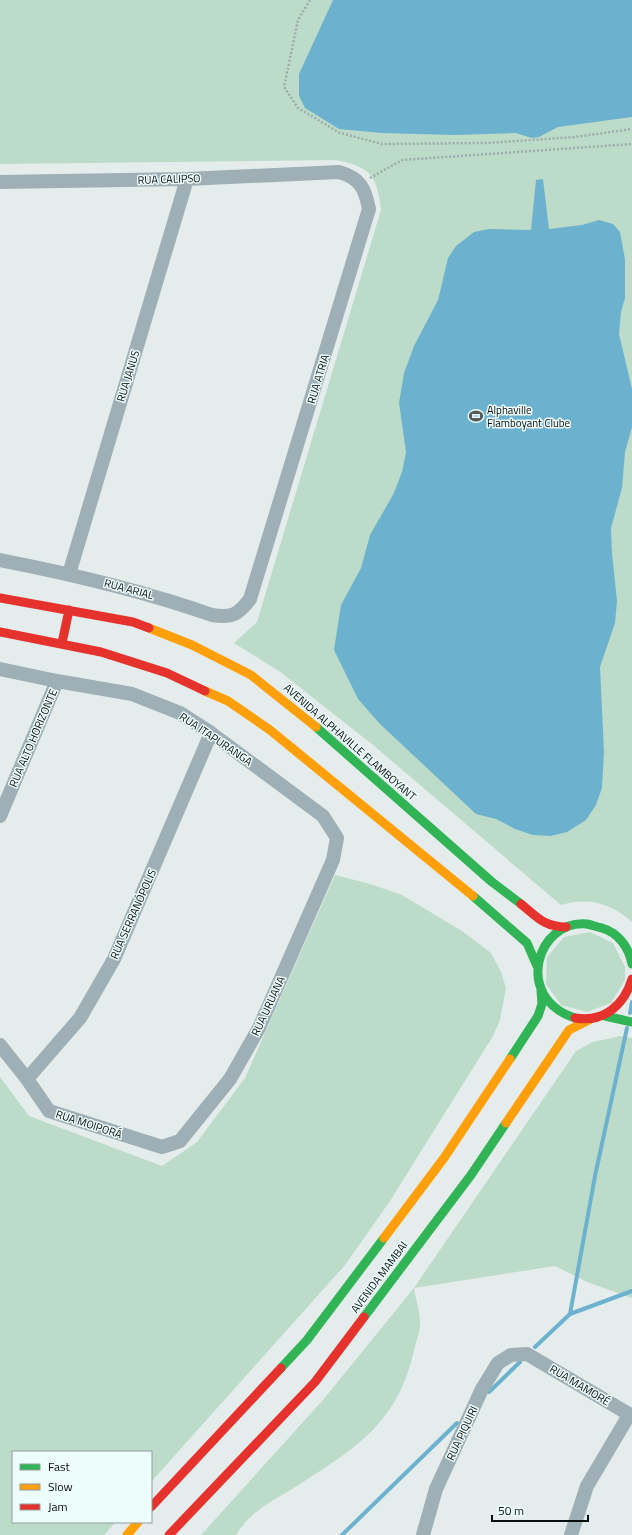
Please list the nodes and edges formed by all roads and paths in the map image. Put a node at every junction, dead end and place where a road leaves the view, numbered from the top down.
1 (310, 0) edge
2 (632, 129) edge
3 (632, 144) edge
4 (187, 179) junction
5 (0, 182) edge
6 (360, 183) junction
7 (0, 560) edge
8 (69, 574) junction
9 (0, 598) edge
10 (250, 599) joint
11 (69, 610) junction
12 (0, 632) edge
13 (62, 644) junction
14 (0, 669) edge
15 (57, 681) junction
16 (211, 732) junction
17 (0, 816) edge
18 (337, 838) joint
19 (566, 928) junction
20 (632, 964) edge
21 (537, 966) junction
22 (632, 979) edge
23 (541, 991) junction
24 (605, 1016) junction
25 (589, 1020) junction
26 (632, 1022) edge
27 (0, 1045) edge
28 (27, 1079) junction
29 (162, 1147) joint
30 (527, 1354) joint
31 (630, 1416) edge
32 (152, 1506) edge
33 (137, 1523) edge
34 (127, 1535) edge
35 (169, 1535) edge
36 (423, 1535) edge
37 (571, 1535) edge

1 - 2 path
3 - 6 path
4 - 5 street, RUA CALIPSO
4 - 6 street, RUA CALIPSO
4 - 8 street, RUA JANUS
6 - 10 street, RUA ATRIA
7 - 8 street, RUA ARIAL
8 - 10 street, RUA ARIAL
9 - 11 street, AVENIDA ALPHAVILLE FLAMBOYANT
11 - 13 street
11 - 19 street, AVENIDA ALPHAVILLE FLAMBOYANT
12 - 13 street
13 - 21 street
14 - 15 street, RUA ITAPURANGA
15 - 16 street, RUA ITAPURANGA
15 - 17 street, RUA ALTO HORIZONTE
16 - 18 street, RUA ITAPURANGA
16 - 28 street, RUA SERRANÓPOLIS
18 - 29 street, RUA URUANA
19 - 20 street
19 - 21 street
21 - 23 street
22 - 24 street
23 - 25 street
23 - 32 street, AVENIDA MAMBAI
24 - 25 street
24 - 26 street
25 - 35 street, AVENIDA MAMBAI
27 - 28 street, RUA MOIPORÁ
28 - 29 street, RUA MOIPORÁ
30 - 31 street, RUA MAMORÉ
30 - 36 street, RUA PIQUIRI
31 - 37 street
33 - 34 street

